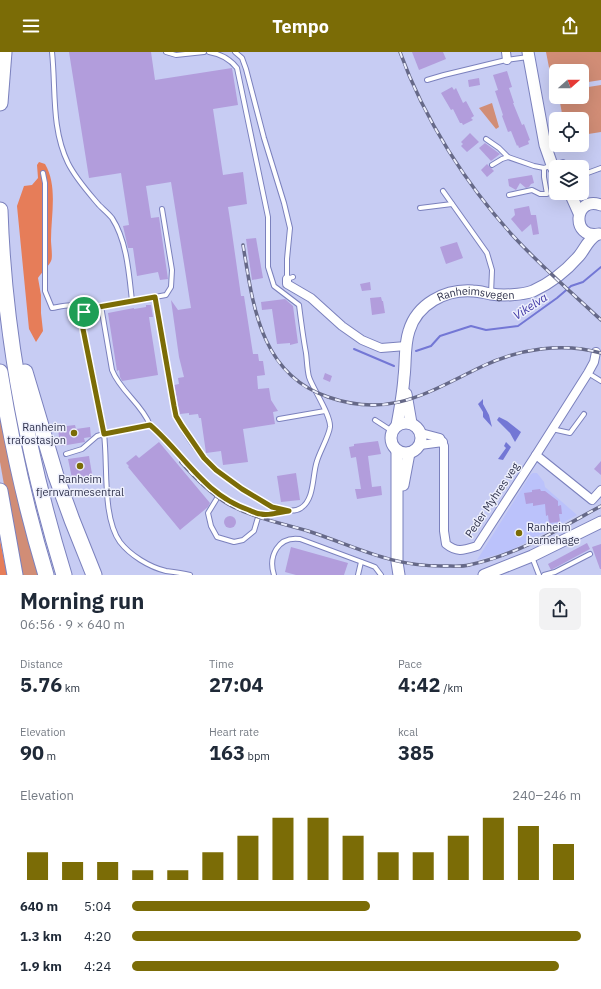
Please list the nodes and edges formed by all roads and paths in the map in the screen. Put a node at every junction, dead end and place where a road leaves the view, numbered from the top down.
1 (4, 52) edge
2 (52, 52) edge
3 (166, 52) edge
4 (204, 52) edge
5 (209, 52) edge
6 (235, 52) edge
7 (528, 54) edge
8 (506, 56) edge
9 (427, 80) dead end
10 (0, 103) edge
11 (486, 139) dead end
12 (508, 157) junction
13 (549, 160) edge
14 (492, 165) dead end
15 (549, 168) edge
16 (601, 168) edge
17 (549, 171) edge
18 (589, 172) edge
19 (43, 173) dead end
20 (443, 191) dead end
21 (510, 195) dead end
22 (573, 200) edge
23 (452, 204) junction
24 (596, 204) edge
25 (420, 208) dead end
26 (162, 209) dead end
27 (0, 210) edge
28 (579, 213) junction
29 (581, 228) junction
30 (598, 234) edge
31 (568, 268) junction
32 (290, 278) joint
33 (491, 294) junction
34 (155, 297) junction
35 (132, 301) junction
36 (101, 306) junction
37 (84, 312) junction
38 (13, 346) junction
39 (406, 348) junction
40 (596, 352) dead end
41 (0, 372) edge
42 (588, 372) junction
43 (92, 373) junction
44 (86, 374) dead end
45 (405, 375) junction
46 (601, 381) edge
47 (325, 411) junction
48 (584, 414) dead end
49 (279, 419) dead end
50 (375, 420) dead end
51 (411, 423) junction
52 (150, 425) junction
53 (395, 428) junction
54 (552, 429) junction
55 (420, 433) junction
56 (104, 434) junction
57 (443, 442) junction
58 (420, 445) junction
59 (397, 451) junction
60 (410, 453) junction
61 (66, 454) dead end
62 (536, 455) junction
63 (601, 490) edge
64 (0, 491) edge
65 (219, 495) junction
66 (289, 511) junction
67 (259, 514) junction
68 (601, 522) edge
69 (590, 554) dead end
70 (532, 556) junction
71 (361, 562) junction
72 (15, 575) edge
73 (46, 575) edge
74 (64, 575) edge
75 (94, 575) edge
76 (190, 575) edge
77 (274, 575) edge
78 (358, 575) edge
79 (380, 575) edge
80 (399, 575) edge
81 (406, 575) edge
82 (484, 575) edge
83 (539, 575) edge
84 (544, 575) edge

1 - 10 highway
2 - 35 lane
3 - 4 lane
5 - 47 lane
6 - 32 lane
7 - 8 lane
7 - 13 street
8 - 9 lane
11 - 12 lane
12 - 14 lane
12 - 15 lane
16 - 18 lane
17 - 21 lane
19 - 37 lane
20 - 23 lane
22 - 28 street
23 - 25 lane
23 - 33 lane
24 - 28 street
26 - 34 lane
27 - 38 highway
28 - 29 street, Ranheimsvegen
29 - 30 street
29 - 31 street, Ranheimsvegen
30 - 31 street, Ranheimsvegen
31 - 33 street, Ranheimsvegen
32 - 39 street
33 - 39 street, Ranheimsvegen
34 - 35 lane
34 - 66 lane
35 - 36 lane
36 - 37 lane
36 - 52 lane
37 - 43 lane
38 - 74 highway
38 - 75 highway
39 - 45 street, Ranheimsvegen
40 - 42 street, Peder Myhres veg
41 - 73 highway
42 - 46 lane
42 - 54 street, Peder Myhres veg
43 - 44 lane
43 - 56 lane
45 - 51 street, Ranheimsvegen
45 - 53 street, Ranheimsvegen
47 - 49 lane
47 - 66 lane
48 - 54 lane
50 - 53 lane
51 - 53 street
51 - 55 street
52 - 56 lane
52 - 65 lane
53 - 59 street
54 - 62 street, Peder Myhres veg
55 - 57 street
55 - 58 street
56 - 61 lane
56 - 76 lane
57 - 58 street
57 - 62 street, Peder Myhres veg
58 - 60 street
59 - 60 street
59 - 80 street
60 - 81 street
62 - 63 street
64 - 72 highway
65 - 67 lane
65 - 67 lane
66 - 67 lane
68 - 70 street
69 - 84 lane
70 - 82 street
70 - 83 lane
71 - 77 lane
71 - 78 lane
71 - 79 lane

